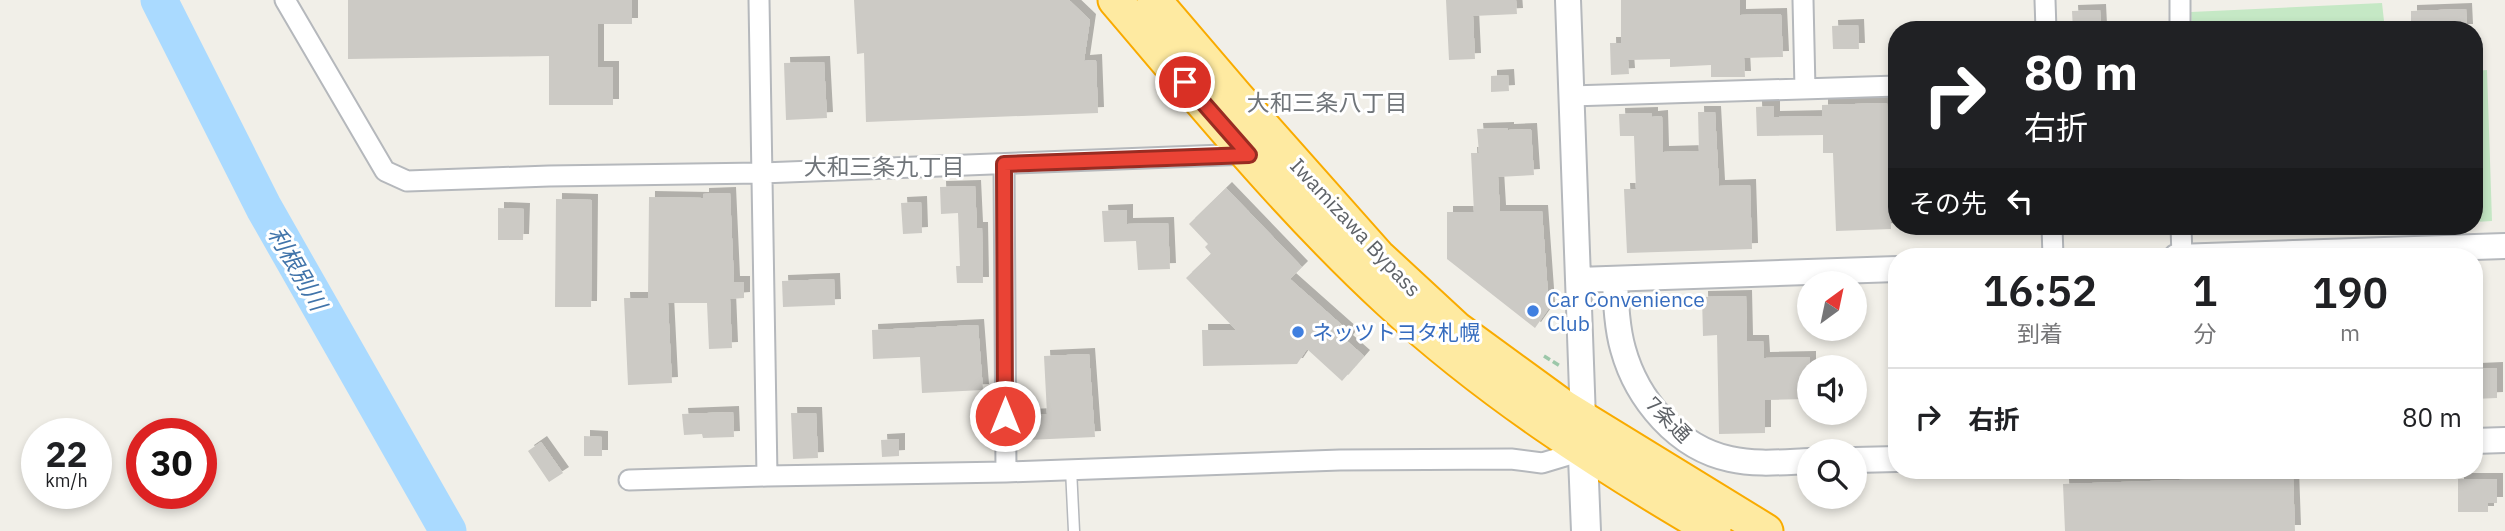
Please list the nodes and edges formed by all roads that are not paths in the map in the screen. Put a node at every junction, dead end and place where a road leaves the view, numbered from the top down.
1 (285, 0) edge
2 (759, 0) edge
3 (1115, 0) edge
4 (1154, 0) edge
5 (1568, 0) edge
6 (1803, 0) edge
7 (2045, 0) edge
8 (2180, 0) edge
9 (2046, 21) edge
10 (2180, 21) edge
11 (1888, 86) edge
12 (1805, 89) junction
13 (1571, 96) junction
14 (1249, 155) junction
15 (1004, 164) junction
16 (761, 173) junction
17 (2505, 246) edge
18 (2446, 248) edge
19 (1888, 269) edge
20 (1578, 281) junction
21 (1615, 281) junction
22 (1583, 419) junction
23 (2505, 440) edge
24 (2483, 441) edge
25 (1582, 451) junction
26 (1888, 459) edge
27 (1867, 460) edge
28 (1797, 461) edge
29 (1071, 469) junction
30 (1006, 472) junction
31 (767, 476) junction
32 (629, 480) dead end
33 (1074, 531) edge
34 (1586, 531) edge
35 (1714, 531) edge
36 (1766, 531) edge

1 - 16 street
2 - 16 street
3 - 14 highway, Iwamizawa Bypass
4 - 22 highway, Iwamizawa Bypass
5 - 13 street
6 - 12 street
7 - 9 street
8 - 10 street
11 - 12 street
12 - 13 street
13 - 20 street
14 - 15 street
14 - 25 highway, Iwamizawa Bypass
15 - 16 street
15 - 30 street
16 - 31 street
17 - 18 street
19 - 21 street
20 - 21 street
20 - 22 street
21 - 28 street, 7条通
22 - 25 main road
22 - 36 highway, Iwamizawa Bypass
23 - 24 street
25 - 29 street
25 - 34 main road
25 - 35 highway, Iwamizawa Bypass
26 - 27 street
29 - 30 street
29 - 33 lane
30 - 31 street
31 - 32 street

